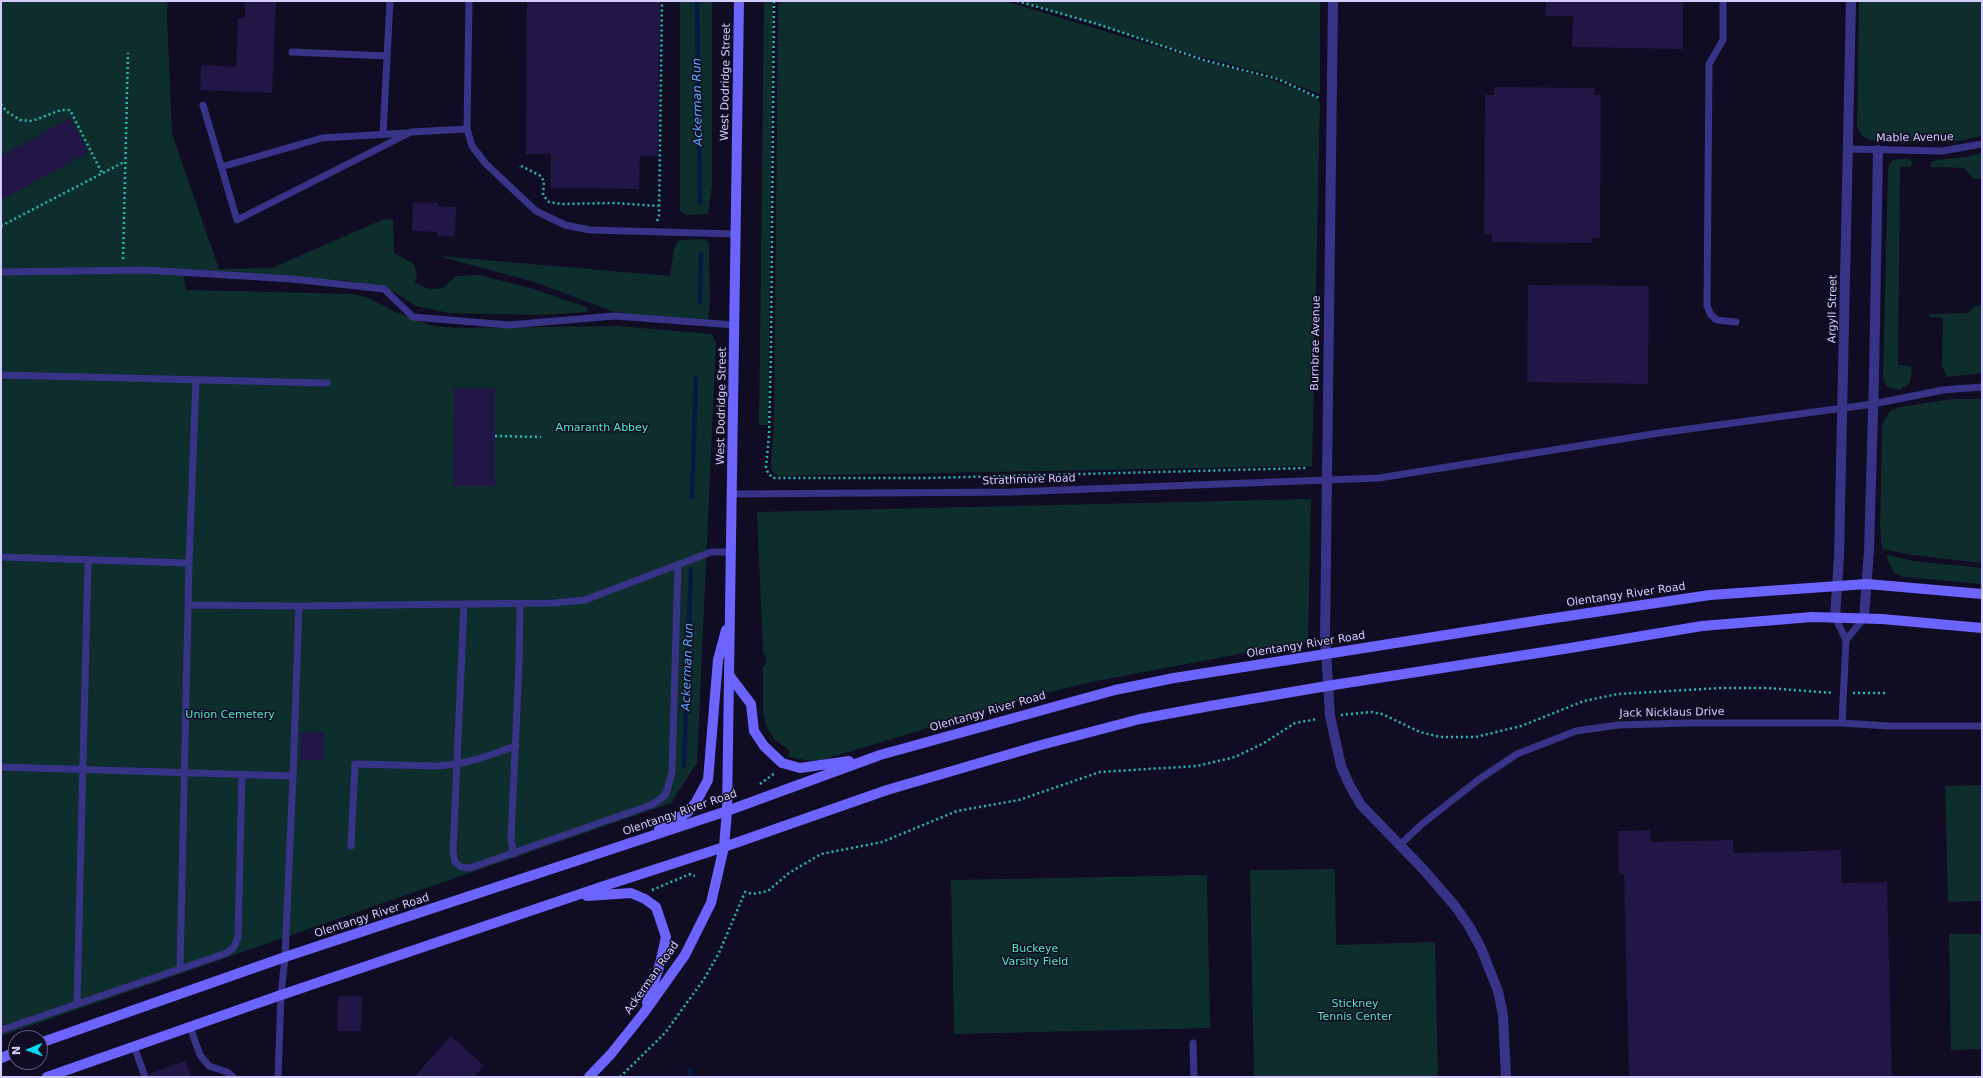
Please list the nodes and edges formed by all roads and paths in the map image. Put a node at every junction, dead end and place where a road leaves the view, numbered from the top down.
1 (390, 1) edge
2 (469, 1) edge
3 (662, 1) edge
4 (739, 1) edge
5 (774, 1) edge
6 (1017, 1) edge
7 (1333, 1) edge
8 (1723, 1) edge
9 (1851, 1) edge
10 (292, 52) dead end
11 (128, 53) dead end
12 (387, 56) junction
13 (1, 104) edge
14 (203, 104) dead end
15 (1332, 105) junction
16 (467, 129) junction
17 (411, 132) junction
18 (383, 134) junction
19 (1982, 144) edge
20 (1848, 149) junction
21 (1878, 150) junction
22 (124, 162) junction
23 (521, 166) dead end
24 (221, 167) junction
25 (102, 173) junction
26 (658, 206) junction
27 (1, 226) edge
28 (654, 231) junction
29 (736, 234) junction
30 (122, 270) junction
31 (1, 272) edge
32 (1736, 322) dead end
33 (735, 325) junction
34 (1, 375) edge
35 (196, 380) junction
36 (327, 383) dead end
37 (1982, 387) edge
38 (1874, 404) junction
39 (1842, 408) junction
40 (495, 436) dead end
41 (541, 437) dead end
42 (1308, 468) dead end
43 (1325, 482) junction
44 (732, 494) junction
45 (732, 552) junction
46 (1, 557) edge
47 (88, 560) junction
48 (189, 563) junction
49 (678, 565) junction
50 (1867, 584) junction
51 (1837, 585) junction
52 (1982, 594) edge
53 (464, 604) junction
54 (520, 604) junction
55 (189, 605) junction
56 (299, 606) junction
57 (730, 616) junction
58 (1836, 617) junction
59 (1864, 618) junction
60 (1982, 628) edge
61 (1846, 640) junction
62 (1325, 655) junction
63 (729, 675) junction
64 (1327, 686) junction
65 (1845, 693) junction
66 (1885, 693) dead end
67 (1330, 716) junction
68 (1842, 723) junction
69 (1982, 726) edge
70 (516, 746) junction
71 (880, 755) junction
72 (457, 764) junction
73 (1, 767) edge
74 (82, 769) junction
75 (778, 770) dead end
76 (185, 772) junction
77 (242, 774) junction
78 (293, 776) junction
79 (760, 784) dead end
80 (727, 810) junction
81 (647, 837) junction
82 (1400, 845) junction
83 (351, 846) dead end
84 (724, 847) junction
85 (514, 854) junction
86 (686, 870) dead end
87 (690, 874) junction
88 (695, 876) dead end
89 (650, 891) dead end
90 (567, 899) junction
91 (285, 957) junction
92 (180, 969) junction
93 (281, 995) junction
94 (77, 1004) junction
95 (643, 1014) junction
96 (190, 1027) junction
97 (1, 1030) edge
98 (48, 1040) edge
99 (1193, 1043) dead end
100 (134, 1046) junction
101 (47, 1077) edge
102 (145, 1077) edge
103 (233, 1077) edge
104 (278, 1077) edge
105 (589, 1077) edge
106 (620, 1077) edge
107 (1194, 1077) edge
108 (1506, 1077) edge

1 - 12 lane
2 - 16 lane
3 - 26 path
4 - 29 main road, West Dodridge Street
5 - 42 path
6 - 15 path
7 - 15 street, Burnbrae Avenue
8 - 32 lane
9 - 20 street, Argyll Street
10 - 12 lane
11 - 22 path
12 - 18 lane
13 - 25 path
14 - 24 lane
15 - 43 street, Burnbrae Avenue
16 - 17 lane
16 - 28 lane
17 - 18 lane
17 - 24 lane
18 - 24 lane
19 - 21 lane, Mable Avenue
20 - 21 lane, Mable Avenue
20 - 39 street, Argyll Street
21 - 38 street
22 - 25 path
22 - 30 path
23 - 26 path
25 - 27 path
26 - 28 path
28 - 29 lane
29 - 33 main road, West Dodridge Street
30 - 31 lane
30 - 33 lane
33 - 44 main road, West Dodridge Street
34 - 35 lane
35 - 36 lane
35 - 48 lane
37 - 38 lane, Strathmore Road
38 - 39 lane, Strathmore Road
38 - 50 street
39 - 43 lane, Strathmore Road
39 - 51 street, Argyll Street
40 - 41 path
43 - 44 lane, Strathmore Road
43 - 62 street, Burnbrae Avenue
44 - 45 main road, West Dodridge Street
45 - 49 lane
45 - 57 main road, West Dodridge Street
46 - 47 lane
47 - 48 lane
47 - 74 lane
48 - 55 lane
49 - 54 lane
49 - 85 lane
50 - 51 main road, Olentangy River Road
50 - 52 main road, Olentangy River Road
50 - 59 street
51 - 58 street, Argyll Street
51 - 62 main road, Olentangy River Road
53 - 54 lane
53 - 56 lane
53 - 72 lane
54 - 70 lane
55 - 56 lane
55 - 76 lane
56 - 78 lane
57 - 63 main road, West Dodridge Street
57 - 81 main road
58 - 59 main road
58 - 61 lane
58 - 64 main road
59 - 60 main road
59 - 61 lane
61 - 65 lane
62 - 64 street, Burnbrae Avenue
62 - 71 main road, Olentangy River Road
63 - 71 main road
63 - 80 main road, West Dodridge Street
64 - 67 street, Burnbrae Avenue
64 - 84 main road
65 - 66 path
65 - 67 path
65 - 68 lane
67 - 82 street, Burnbrae Avenue
67 - 106 path
68 - 69 lane, Jack Nicklaus Drive
68 - 82 lane, Jack Nicklaus Drive
70 - 72 lane
70 - 85 lane
71 - 80 main road, Olentangy River Road
72 - 83 lane
72 - 85 lane
73 - 74 lane
74 - 76 lane
74 - 94 lane
75 - 79 path
76 - 77 lane
76 - 92 lane
77 - 78 lane
77 - 92 lane
78 - 91 lane
80 - 81 main road, Olentangy River Road
80 - 84 main road, Ackerman Road
81 - 91 main road, Olentangy River Road
82 - 108 street, Burnbrae Avenue
84 - 90 main road
84 - 95 main road, Ackerman Road
86 - 87 path
87 - 88 path
87 - 89 path
90 - 93 main road
90 - 95 main road
91 - 93 lane
91 - 98 main road, Olentangy River Road
92 - 94 lane
93 - 96 main road
93 - 104 lane
94 - 97 lane
95 - 105 main road, Ackerman Road
96 - 100 main road
96 - 103 lane
99 - 107 lane
100 - 101 main road
100 - 102 lane

